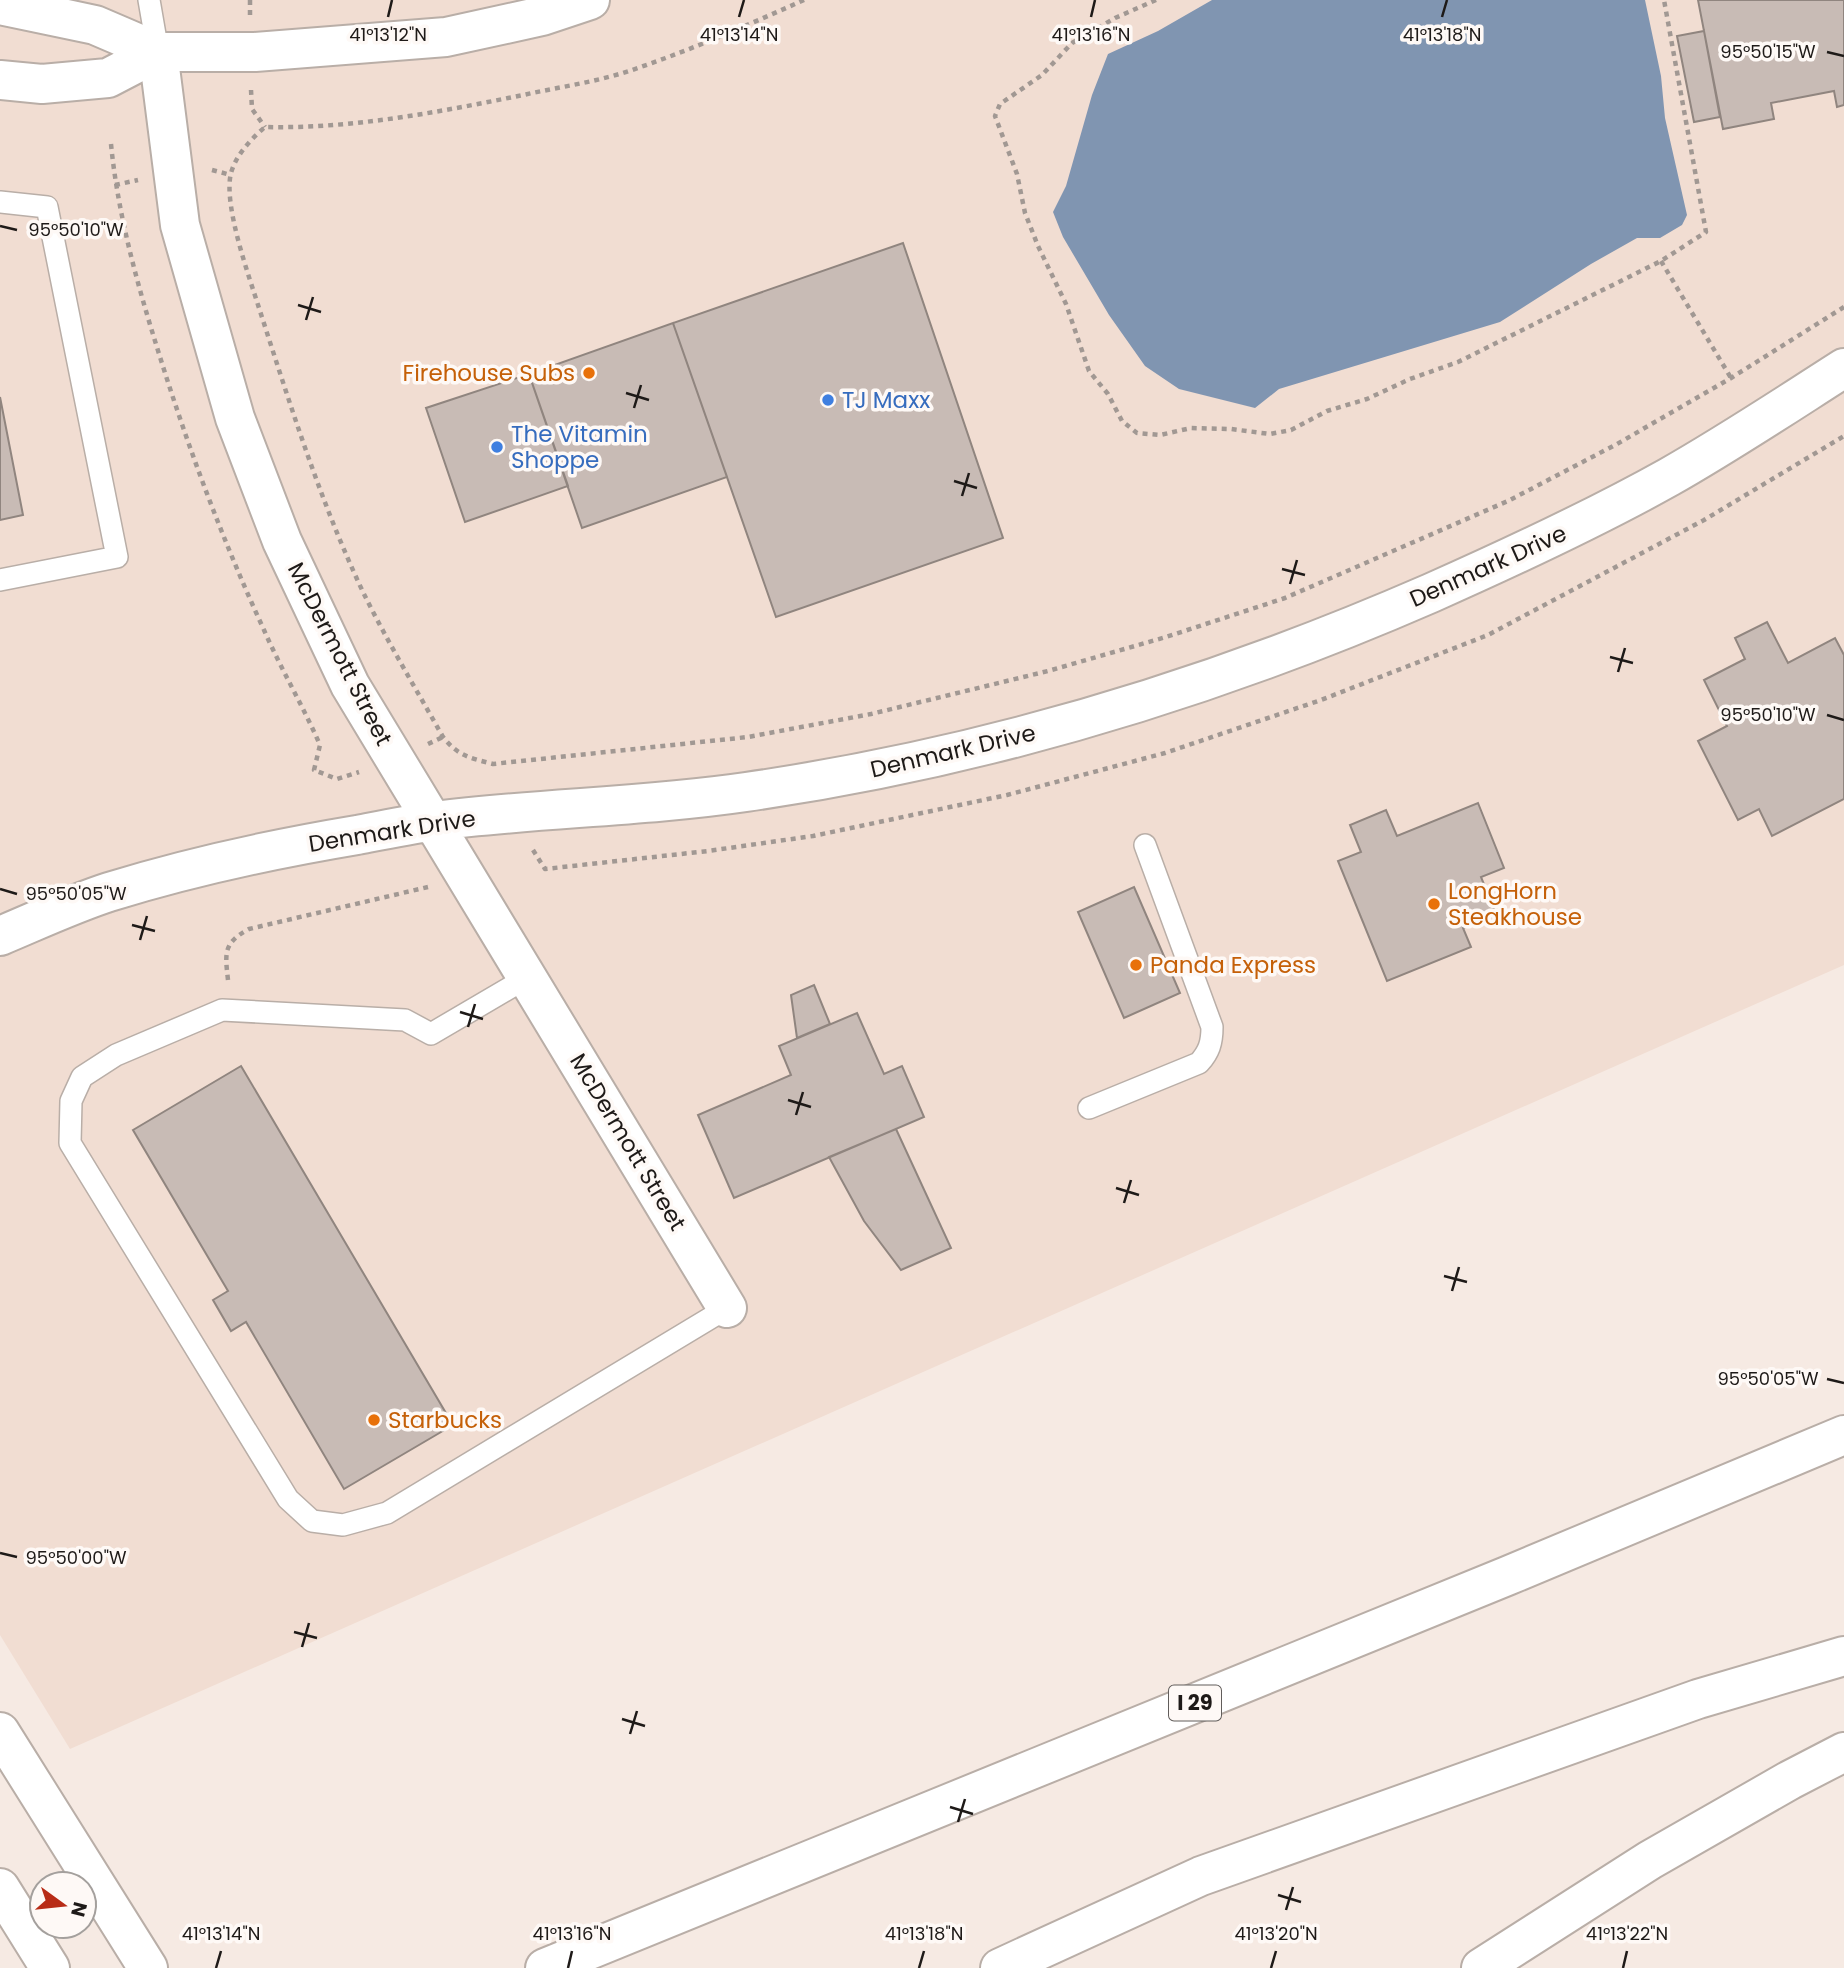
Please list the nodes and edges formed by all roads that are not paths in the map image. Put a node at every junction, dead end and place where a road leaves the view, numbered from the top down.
1 (149, 0) edge
2 (590, 0) edge
3 (0, 5) edge
4 (158, 52) junction
5 (0, 80) edge
6 (0, 202) edge
7 (1844, 368) edge
8 (0, 580) edge
9 (434, 821) junction
10 (1145, 845) dead end
11 (0, 936) edge
12 (528, 977) junction
13 (1089, 1108) dead end
14 (727, 1308) joint
15 (1844, 1436) edge
16 (1844, 1656) edge
17 (0, 1732) edge
18 (1844, 1752) edge
19 (0, 1888) edge
20 (50, 1968) edge
21 (148, 1968) edge
22 (545, 1968) edge
23 (1000, 1968) edge
24 (1481, 1968) edge

1 - 4 lane
2 - 4 main road
3 - 4 main road
4 - 5 main road
4 - 9 main road, McDermott Street
6 - 8 lane
7 - 9 main road, Denmark Drive
9 - 11 main road, Denmark Drive
9 - 12 main road, McDermott Street
10 - 13 lane
12 - 14 main road, McDermott Street
12 - 14 lane
15 - 22 main road, I 29
16 - 23 main road
17 - 21 main road
18 - 24 main road
19 - 20 main road

